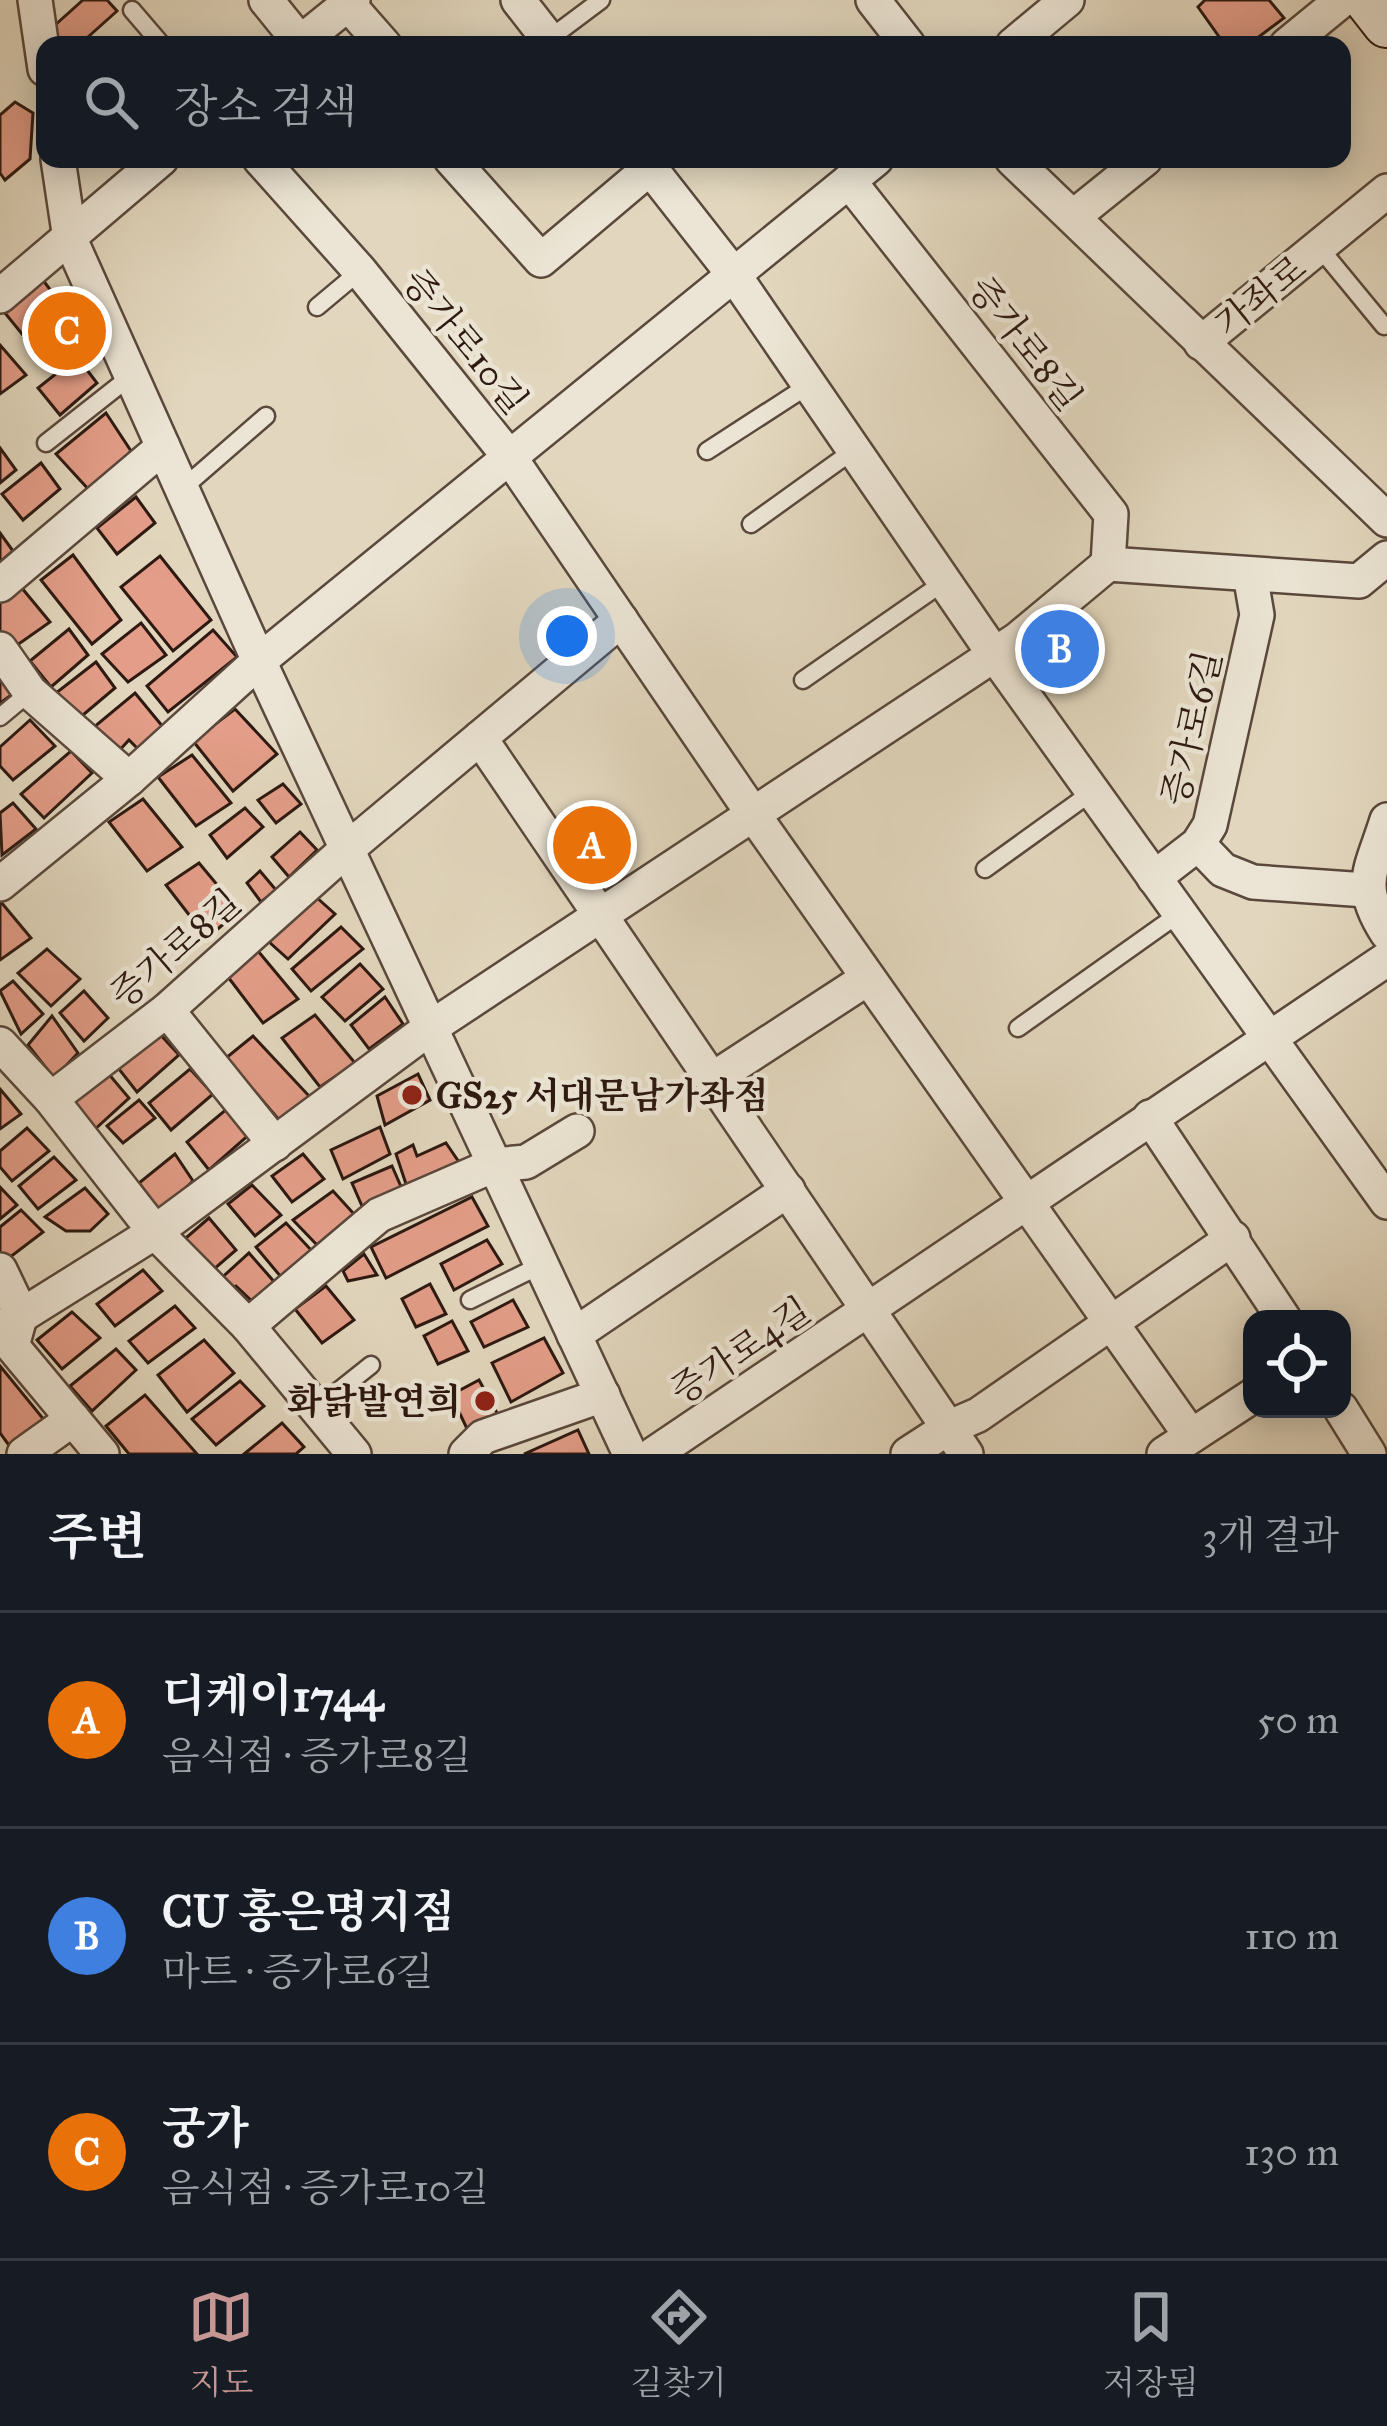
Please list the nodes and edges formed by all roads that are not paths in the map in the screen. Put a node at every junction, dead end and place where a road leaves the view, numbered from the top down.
1 (35, 0) edge
2 (266, 0) edge
3 (518, 0) edge
4 (601, 0) edge
5 (873, 0) edge
6 (1067, 0) edge
7 (1342, 0) edge
8 (1370, 0) edge
9 (351, 2) edge
10 (132, 10) dead end
11 (1387, 22) edge
12 (40, 36) edge
13 (154, 36) edge
14 (293, 36) edge
15 (309, 36) edge
16 (377, 36) edge
17 (546, 36) edge
18 (558, 36) edge
19 (901, 36) edge
20 (1024, 36) edge
21 (1298, 36) edge
22 (59, 168) edge
23 (151, 168) edge
24 (268, 168) edge
25 (459, 168) edge
26 (643, 168) edge
27 (650, 168) edge
28 (864, 168) edge
29 (1021, 168) edge
30 (1134, 168) edge
31 (849, 181) junction
32 (1387, 191) edge
33 (1072, 218) junction
34 (70, 239) junction
35 (1319, 247) junction
36 (360, 271) junction
37 (734, 275) junction
38 (0, 296) edge
39 (317, 307) dead end
40 (1384, 326) edge
41 (1202, 343) junction
42 (131, 376) junction
43 (809, 385) junction
44 (266, 416) dead end
45 (46, 443) dead end
46 (163, 447) junction
47 (854, 450) junction
48 (707, 452) dead end
49 (511, 459) junction
50 (182, 489) junction
51 (1387, 520) edge
52 (751, 524) dead end
53 (1387, 558) edge
54 (1108, 564) junction
55 (1250, 574) junction
56 (944, 582) junction
57 (0, 585) edge
58 (621, 620) junction
59 (0, 649) edge
60 (994, 655) junction
61 (259, 661) junction
62 (803, 680) dead end
63 (30, 692) junction
64 (0, 718) edge
65 (480, 738) junction
66 (129, 779) junction
67 (1093, 792) junction
68 (753, 814) junction
69 (1387, 820) edge
70 (1198, 844) junction
71 (346, 850) junction
72 (985, 869) dead end
73 (1154, 878) junction
74 (0, 884) edge
75 (1366, 890) junction
76 (1180, 913) junction
77 (602, 914) junction
78 (1387, 933) edge
79 (1387, 959) edge
80 (868, 978) junction
81 (167, 1010) junction
82 (430, 1028) junction
83 (1018, 1028) dead end
84 (1269, 1037) junction
85 (0, 1044) edge
86 (713, 1079) junction
87 (51, 1099) junction
88 (1150, 1118) junction
89 (577, 1131) dead end
90 (275, 1144) junction
91 (494, 1165) junction
92 (788, 1190) junction
93 (1026, 1202) junction
94 (1387, 1202) edge
95 (155, 1232) junction
96 (1233, 1238) junction
97 (542, 1265) junction
98 (0, 1270) edge
99 (470, 1300) dead end
100 (1278, 1310) edge
101 (870, 1311) junction
102 (11, 1322) edge
103 (1111, 1323) junction
104 (248, 1326) junction
105 (574, 1335) junction
106 (370, 1365) dead end
107 (602, 1395) junction
108 (1243, 1402) edge
109 (317, 1408) junction
110 (1346, 1418) edge
111 (73, 1419) junction
112 (957, 1441) edge
113 (1178, 1445) edge
114 (24, 1454) edge
115 (102, 1454) edge
116 (354, 1454) edge
117 (466, 1454) edge
118 (630, 1454) edge
119 (654, 1454) edge
120 (908, 1454) edge
121 (1369, 1454) edge

1 - 12 street
2 - 14 street
3 - 17 street
4 - 18 lane
5 - 19 street
6 - 20 street
7 - 21 street
8 - 11 main road
9 - 15 street
9 - 16 street
10 - 13 lane
22 - 34 street
23 - 34 street
24 - 36 street, 증가로10길
25 - 26 street
27 - 37 street
28 - 31 street
29 - 33 street
30 - 33 street
31 - 37 street
31 - 54 street, 증가로8길
32 - 35 street, 가좌로
33 - 41 street
34 - 38 street
34 - 42 street
35 - 40 lane, 가좌로
35 - 41 street, 가좌로
36 - 39 lane, 증가로10길
36 - 49 street, 증가로10길
37 - 43 street
37 - 49 street
41 - 51 street
42 - 45 lane
42 - 46 street
43 - 47 street
43 - 48 lane
44 - 50 lane
46 - 50 street
46 - 57 street
47 - 52 lane
47 - 56 street
49 - 58 street
49 - 61 street
50 - 61 street
53 - 55 street
54 - 55 street
54 - 60 street
55 - 70 street, 증가로6길
56 - 60 street
56 - 62 lane
58 - 65 street, 증가로8길
58 - 68 street
59 - 63 street
60 - 67 street, 증가로6길
60 - 68 street
61 - 66 street
61 - 71 street
63 - 64 lane
63 - 66 street
65 - 71 street, 증가로8길
65 - 77 street
66 - 74 street
67 - 72 lane
67 - 73 street, 증가로6길
68 - 77 street
68 - 80 street
69 - 75 street
70 - 73 street, 증가로6길
70 - 75 street
71 - 81 street, 증가로8길
71 - 82 street
73 - 76 street, 증가로6길
75 - 78 street
76 - 83 lane
76 - 84 street, 증가로6길
77 - 82 street
77 - 86 street
79 - 84 street, 증가로4길
80 - 86 street
80 - 93 street
81 - 87 street, 증가로8길
81 - 90 street
82 - 90 street
82 - 91 street
84 - 88 street, 증가로4길
84 - 94 street
85 - 87 street
86 - 92 street
87 - 95 street
88 - 93 street, 증가로4길
88 - 96 street
89 - 91 street
90 - 95 street
91 - 97 street
91 - 104 street
92 - 101 street
92 - 105 street
93 - 101 street, 증가로4길
93 - 103 street
95 - 102 street
95 - 104 street
96 - 100 street
96 - 103 street
97 - 99 lane
97 - 105 street
98 - 102 street
101 - 112 street, 증가로4길
101 - 119 street, 증가로4길
102 - 111 street
103 - 112 street
103 - 113 street
104 - 109 street
105 - 107 street
106 - 109 lane
107 - 117 street
107 - 118 street
108 - 113 street
109 - 116 street
110 - 121 street
111 - 114 street
111 - 115 street
112 - 120 street

